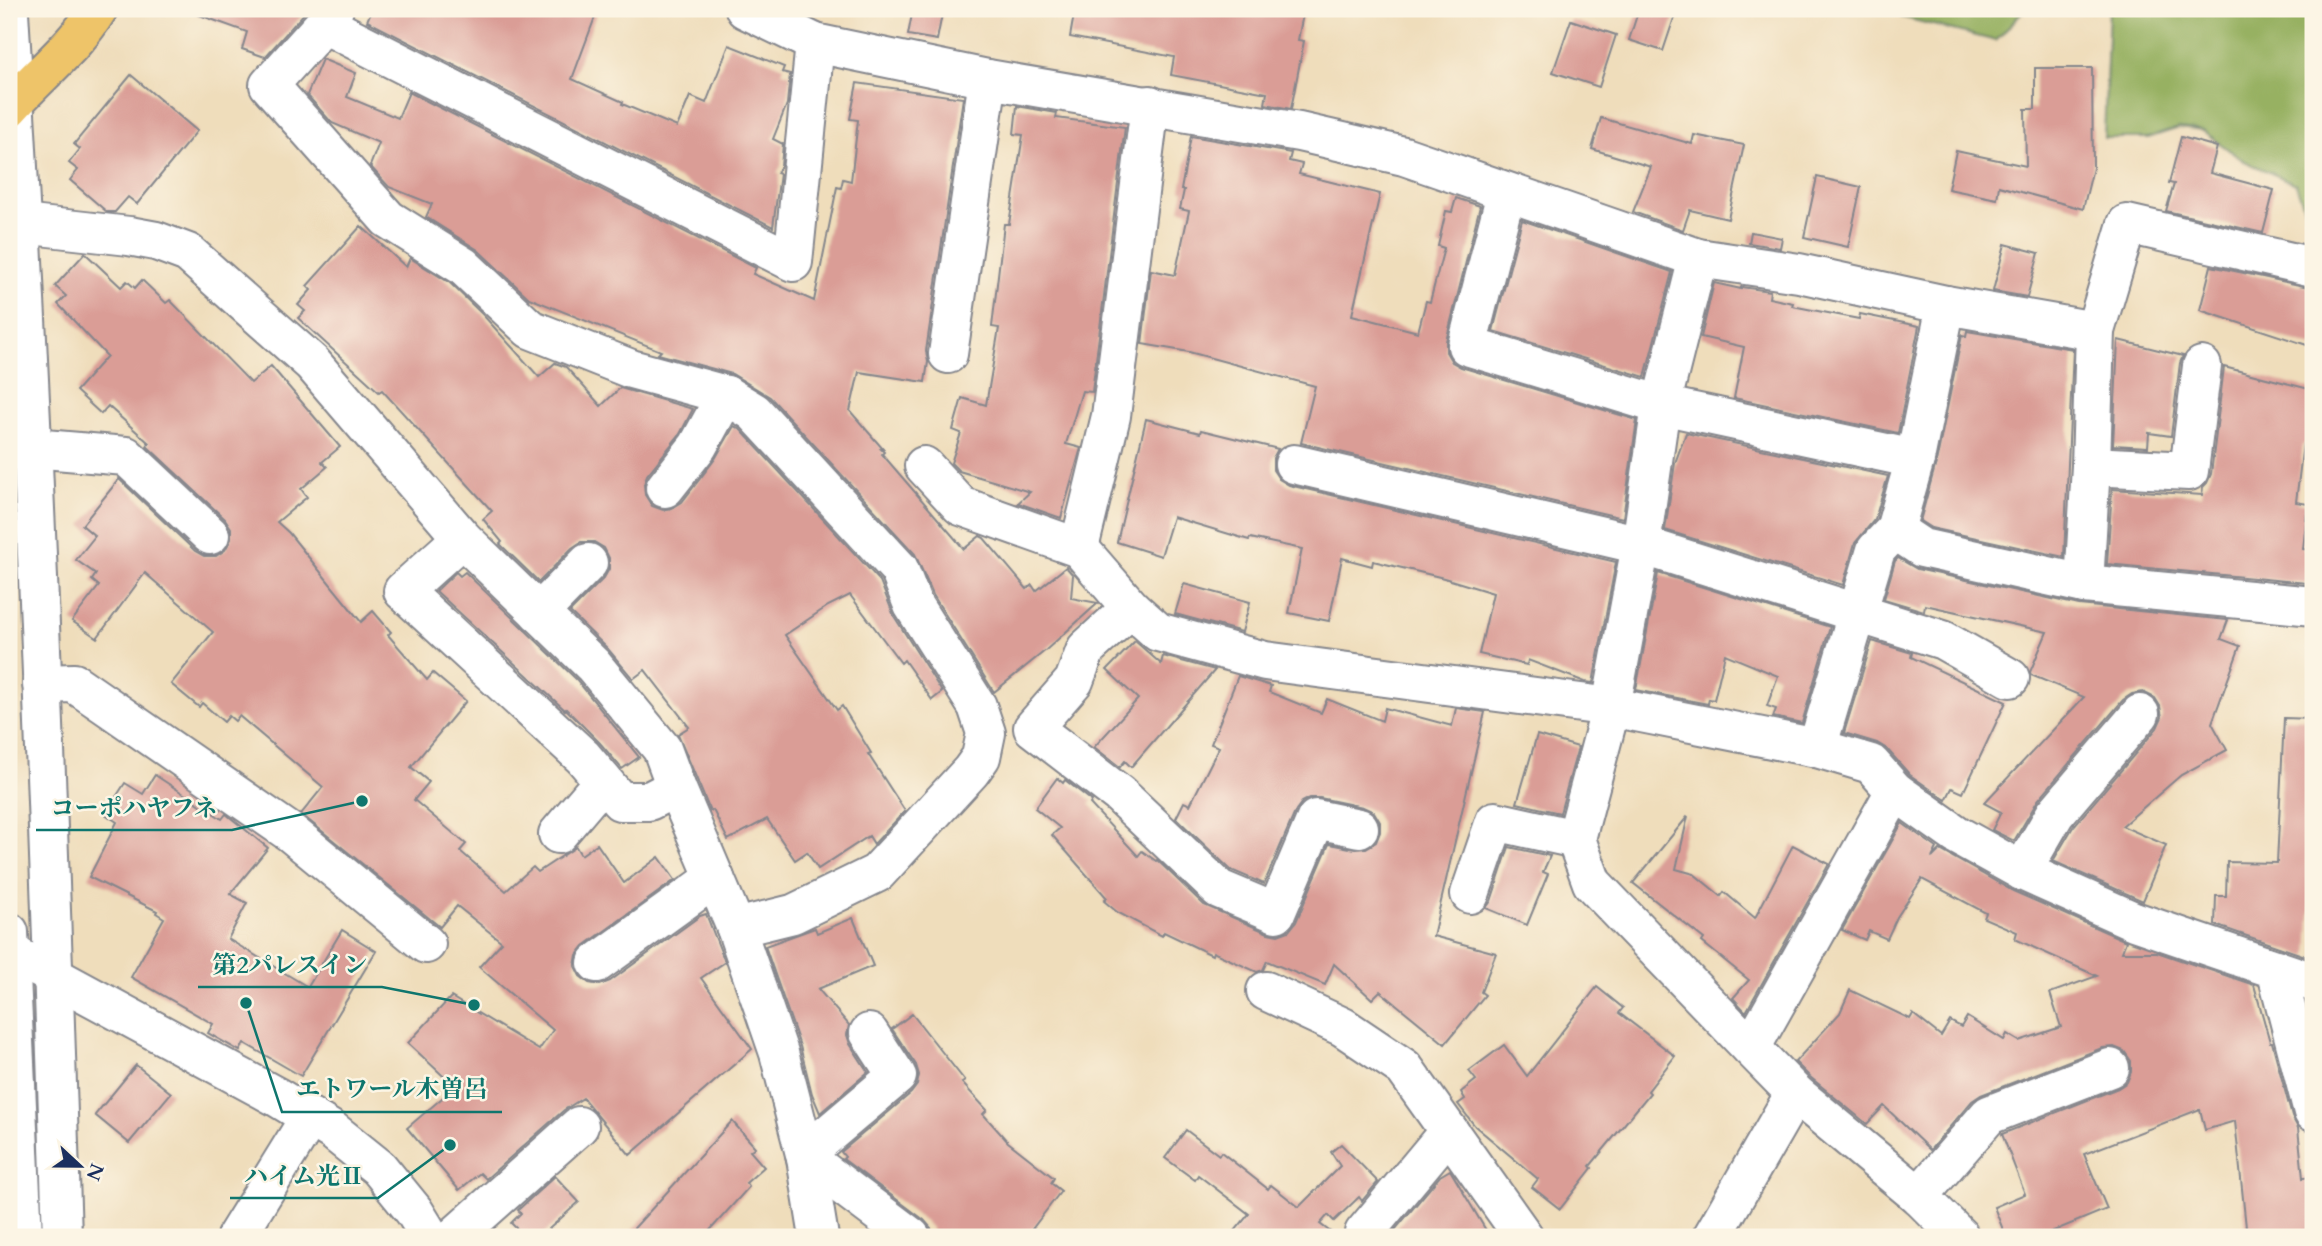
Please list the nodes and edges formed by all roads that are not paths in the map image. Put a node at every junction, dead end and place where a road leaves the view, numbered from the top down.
1 (98, 9) edge
2 (745, 9) edge
3 (9, 12) edge
4 (329, 16) edge
5 (815, 43) junction
6 (988, 79) junction
7 (12, 105) edge
8 (1150, 105) junction
9 (1506, 193) junction
10 (22, 223) junction
11 (1698, 258) junction
12 (2313, 267) edge
13 (1946, 305) junction
14 (2095, 331) junction
15 (948, 354) dead end
16 (2202, 366) dead end
17 (726, 395) junction
18 (1661, 405) junction
19 (32, 448) junction
20 (1915, 459) junction
21 (1294, 464) dead end
22 (925, 466) dead end
23 (2091, 466) junction
24 (665, 488) dead end
25 (1895, 530) junction
26 (210, 535) dead end
27 (462, 538) junction
28 (1641, 545) junction
29 (1079, 548) junction
30 (588, 563) dead end
31 (2084, 584) junction
32 (2313, 606) edge
33 (1131, 608) junction
34 (539, 613) junction
35 (1857, 613) junction
36 (1086, 649) junction
37 (2010, 678) dead end
38 (42, 684) junction
39 (1611, 707) junction
40 (2140, 714) dead end
41 (986, 733) junction
42 (1818, 748) junction
43 (603, 781) junction
44 (676, 787) junction
45 (1895, 791) junction
46 (1359, 828) dead end
47 (558, 834) dead end
48 (1576, 839) junction
49 (2022, 871) junction
50 (715, 878) junction
51 (1470, 894) dead end
52 (736, 928) junction
53 (9, 932) edge
54 (426, 944) dead end
55 (9, 952) edge
56 (597, 963) dead end
57 (2276, 969) junction
58 (54, 977) junction
59 (2313, 982) edge
60 (1266, 991) dead end
61 (869, 1033) dead end
62 (1751, 1048) junction
63 (2110, 1068) dead end
64 (1795, 1093) junction
65 (2313, 1112) edge
66 (310, 1117) junction
67 (579, 1126) dead end
68 (1449, 1131) junction
69 (806, 1156) junction
70 (1919, 1196) junction
71 (23, 1237) edge
72 (62, 1237) edge
73 (236, 1237) edge
74 (430, 1237) edge
75 (454, 1237) edge
76 (819, 1237) edge
77 (911, 1237) edge
78 (1367, 1237) edge
79 (1524, 1237) edge
80 (1712, 1237) edge
81 (1960, 1237) edge

1 - 7 main road
2 - 5 street
3 - 7 street
4 - 5 street
4 - 17 street
5 - 6 street
6 - 8 street
6 - 15 street
7 - 10 street
8 - 9 street
8 - 29 street
9 - 11 street
9 - 18 street
10 - 19 street
10 - 27 street
11 - 13 street
11 - 18 street
12 - 14 street
13 - 14 street
13 - 20 street
14 - 23 street
16 - 23 street
17 - 24 street
17 - 41 street
18 - 20 street
18 - 28 street
19 - 26 street
19 - 38 street
20 - 25 street
21 - 28 street
22 - 29 street
23 - 31 street
25 - 31 street
25 - 35 street
27 - 34 street
27 - 43 street
28 - 35 street
28 - 39 street
29 - 33 street
30 - 34 street
31 - 32 street
33 - 36 street
33 - 39 street
34 - 44 street
35 - 37 street
35 - 42 street
36 - 41 street
36 - 46 street
38 - 54 street
38 - 58 street
39 - 42 street
39 - 48 street
40 - 49 street
41 - 52 street
42 - 45 street
43 - 44 street
43 - 47 street
44 - 50 street
45 - 49 street
45 - 62 street
48 - 51 street
48 - 62 street
49 - 57 street
50 - 52 street
50 - 56 street
52 - 69 street
53 - 55 street
55 - 58 street
55 - 71 street
57 - 59 street
57 - 65 street
58 - 66 street
58 - 72 street
60 - 68 street
61 - 69 street
62 - 64 street
63 - 70 street
64 - 70 street
64 - 80 street
66 - 73 street
66 - 74 street
67 - 75 street
68 - 78 street
68 - 79 street
69 - 76 street
69 - 77 street
70 - 81 street

